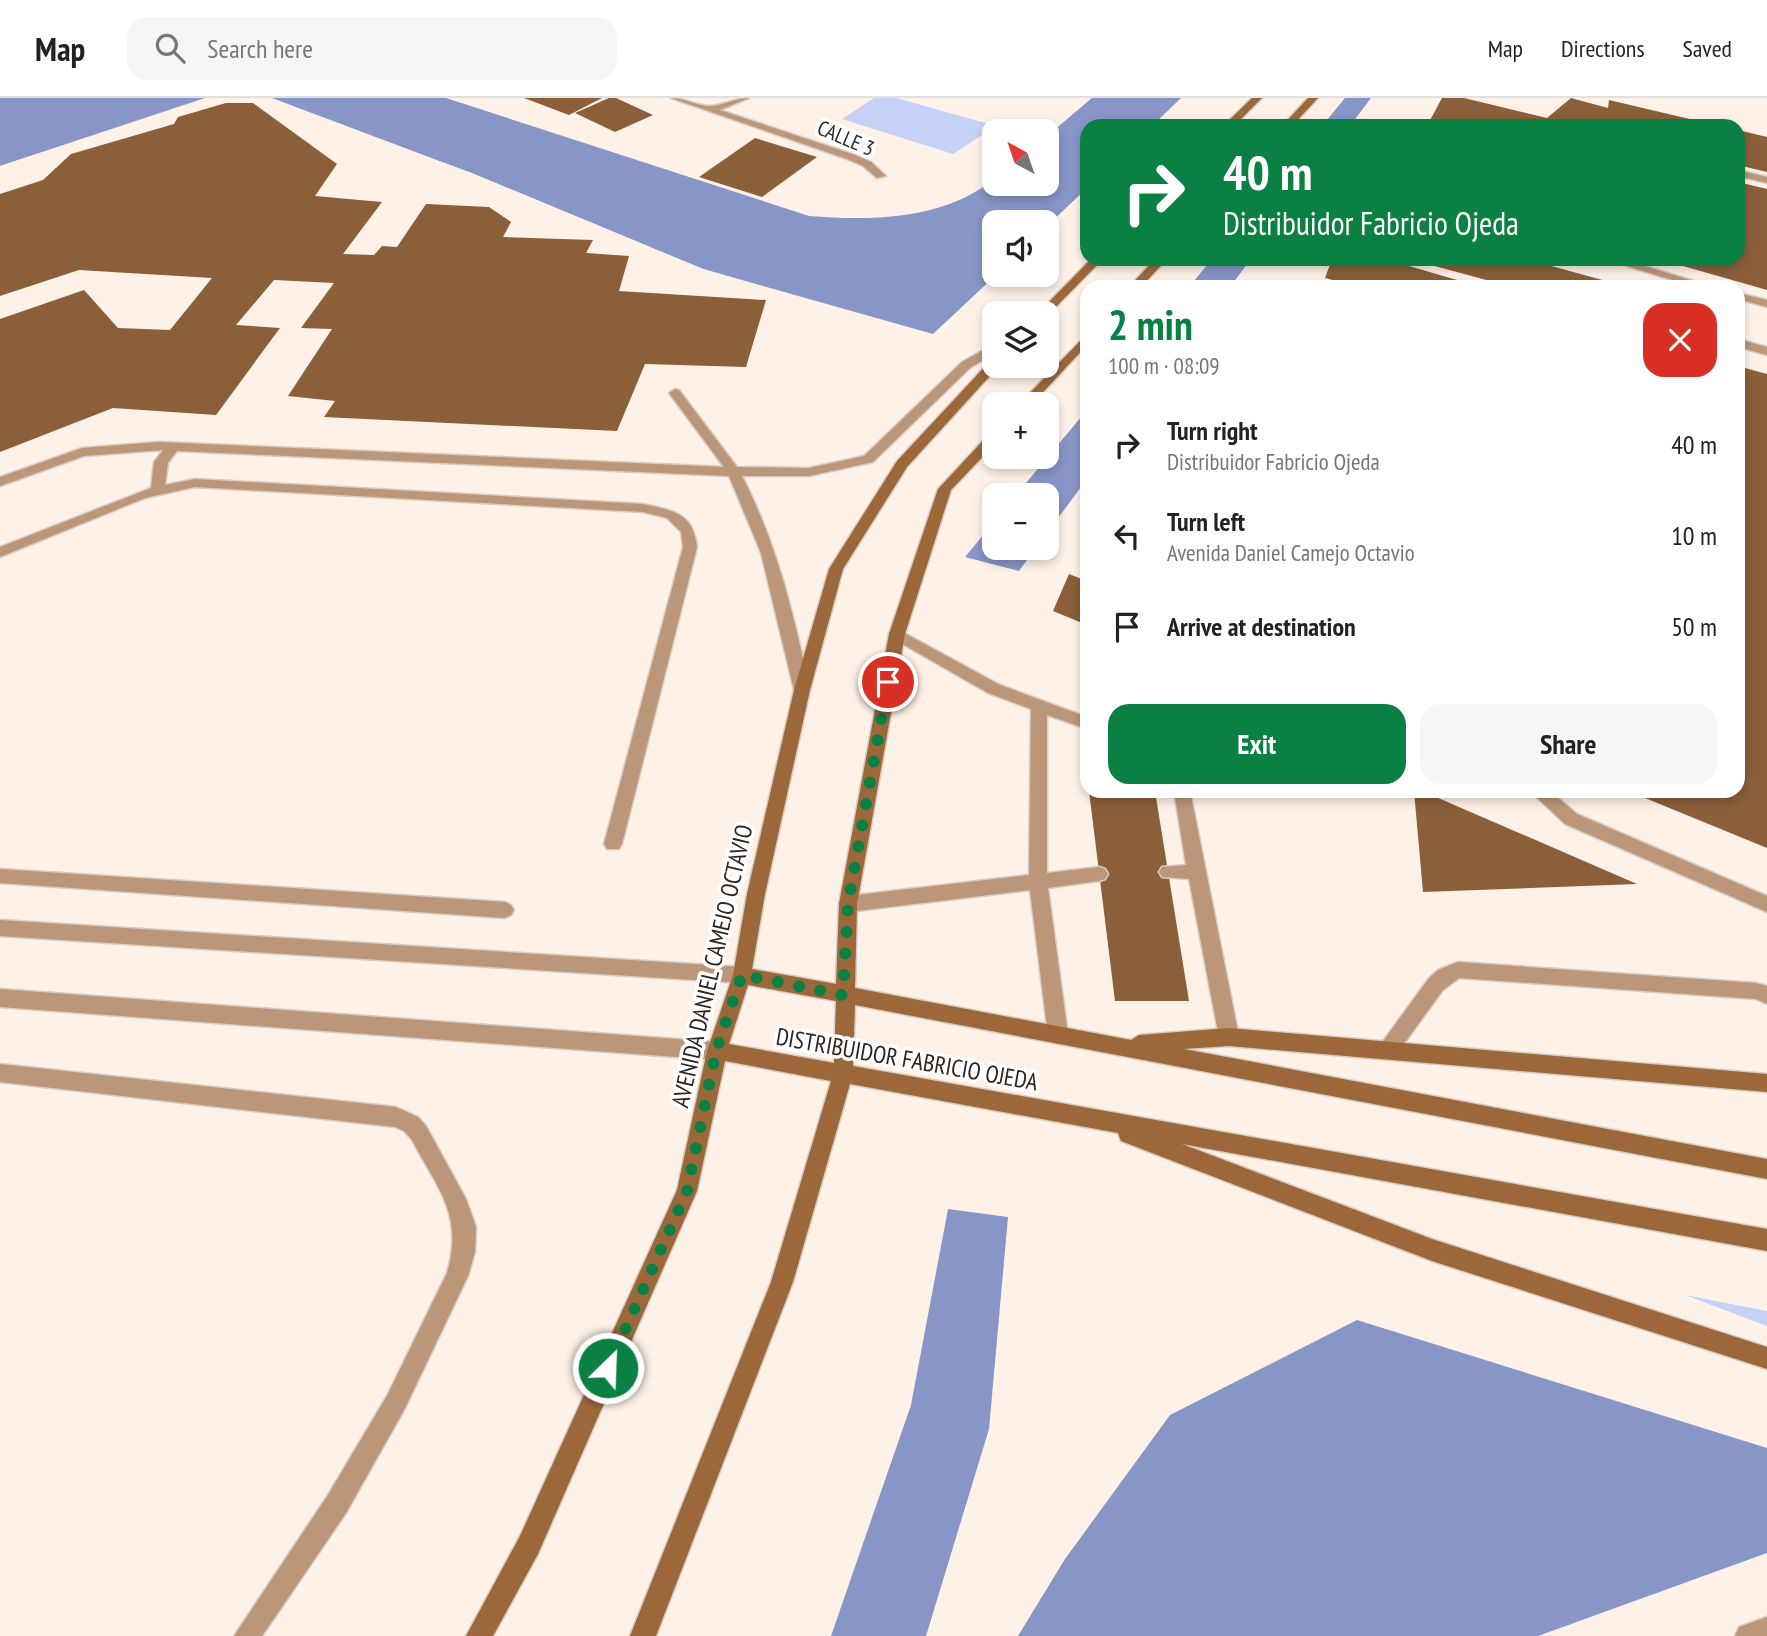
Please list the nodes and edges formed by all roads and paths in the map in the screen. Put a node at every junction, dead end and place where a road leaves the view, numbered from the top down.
1 (676, 98) edge
2 (744, 98) edge
3 (1257, 98) edge
4 (1313, 98) edge
5 (712, 109) junction
6 (1235, 119) edge
7 (1294, 119) edge
8 (1745, 175) edge
9 (881, 176) dead end
10 (1767, 180) edge
11 (1090, 266) edge
12 (1154, 266) edge
13 (1634, 266) edge
14 (1142, 280) edge
15 (1683, 280) edge
16 (1745, 298) edge
17 (1056, 301) edge
18 (1767, 304) edge
19 (1080, 345) edge
20 (1745, 345) edge
21 (1767, 351) edge
22 (982, 355) edge
23 (982, 377) edge
24 (1036, 392) edge
25 (675, 393) dead end
26 (173, 447) junction
27 (982, 450) edge
28 (734, 472) junction
29 (0, 482) edge
30 (158, 489) junction
31 (0, 552) edge
32 (897, 634) junction
33 (802, 690) junction
34 (1039, 705) junction
35 (1080, 720) edge
36 (1183, 798) edge
37 (1546, 798) edge
38 (613, 844) dead end
39 (1168, 872) dead end
40 (1196, 872) junction
41 (1099, 873) dead end
42 (0, 876) edge
43 (1038, 880) junction
44 (848, 904) junction
45 (1767, 904) edge
46 (505, 910) dead end
47 (0, 928) edge
48 (742, 975) junction
49 (843, 995) junction
50 (1767, 995) edge
51 (0, 998) edge
52 (1058, 1035) junction
53 (1229, 1037) junction
54 (1117, 1046) junction
55 (1388, 1050) junction
56 (716, 1051) junction
57 (0, 1073) edge
58 (843, 1074) junction
59 (1767, 1083) edge
60 (1089, 1119) junction
61 (1767, 1169) edge
62 (1767, 1240) edge
63 (1767, 1359) edge
64 (1767, 1630) edge
65 (247, 1636) edge
66 (479, 1636) edge
67 (643, 1636) edge
68 (1748, 1636) edge

1 - 5 street, CALLE 3
2 - 5 street
3 - 6 main road
4 - 7 main road
5 - 9 street, CALLE 3
8 - 10 street
11 - 17 main road
12 - 14 main road
13 - 15 street
16 - 18 street
19 - 24 main road
20 - 21 street
22 - 28 street
23 - 33 main road, AVENIDA DANIEL CAMEJO OCTAVIO
25 - 28 street
26 - 28 street
26 - 29 street
26 - 30 street
27 - 32 main road
28 - 33 street
30 - 31 street
30 - 38 street
32 - 34 street
32 - 44 main road
33 - 48 main road, AVENIDA DANIEL CAMEJO OCTAVIO
34 - 35 street
34 - 43 street
36 - 40 street
37 - 45 street
39 - 40 street
40 - 53 street
41 - 43 street
42 - 46 street
43 - 44 street
43 - 52 street
44 - 49 main road
47 - 48 street
48 - 49 main road, DISTRIBUIDOR FABRICIO OJEDA
48 - 56 main road, AVENIDA DANIEL CAMEJO OCTAVIO
49 - 52 main road, DISTRIBUIDOR FABRICIO OJEDA
49 - 58 main road
50 - 55 street
51 - 56 street
52 - 54 main road, DISTRIBUIDOR FABRICIO OJEDA
53 - 54 main road
53 - 55 main road
54 - 61 main road, DISTRIBUIDOR FABRICIO OJEDA
55 - 59 main road
56 - 58 main road, DISTRIBUIDOR FABRICIO OJEDA
56 - 66 main road, AVENIDA DANIEL CAMEJO OCTAVIO
57 - 65 street
58 - 60 main road, DISTRIBUIDOR FABRICIO OJEDA
58 - 67 main road
60 - 62 main road
60 - 63 main road
64 - 68 street

